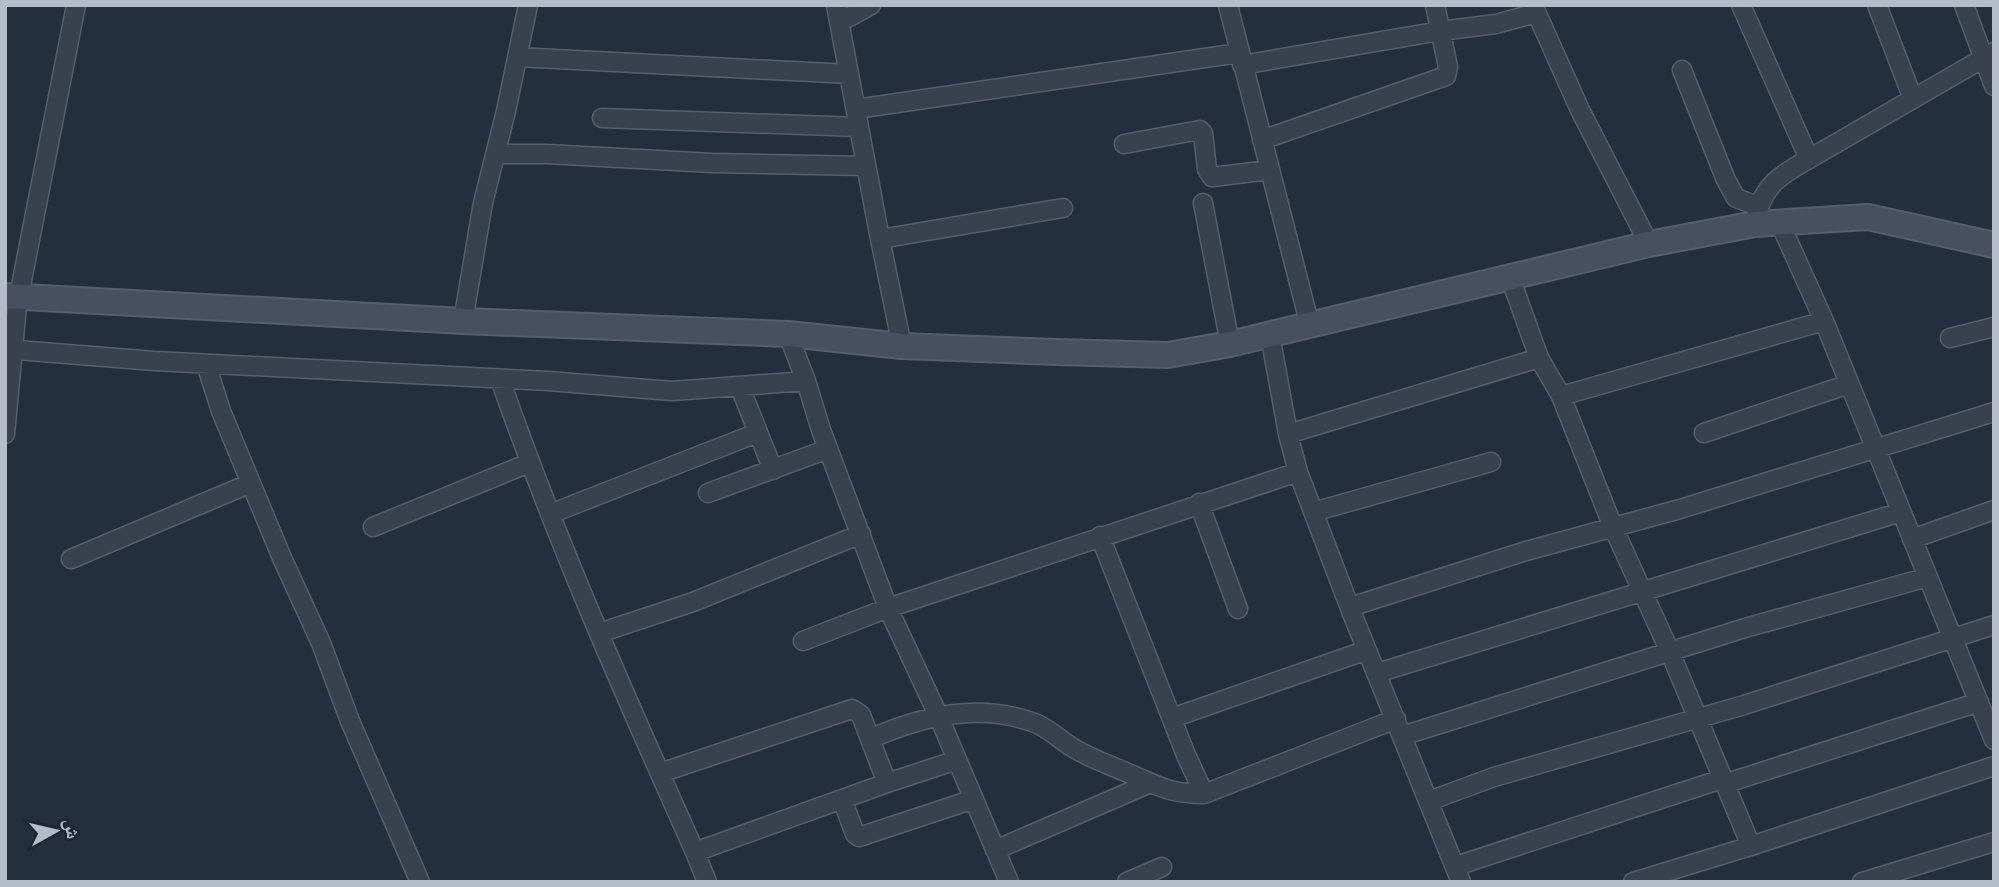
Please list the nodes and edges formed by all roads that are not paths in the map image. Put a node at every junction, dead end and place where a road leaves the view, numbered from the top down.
1 (76, 5) edge
2 (528, 5) edge
3 (871, 5) edge
4 (1228, 5) edge
5 (1435, 5) edge
6 (1741, 5) edge
7 (1877, 5) edge
8 (1964, 5) edge
9 (1534, 9) edge
10 (838, 14) edge
11 (1440, 31) junction
12 (1989, 55) edge
13 (517, 57) junction
14 (1240, 59) junction
15 (1682, 70) dead end
16 (849, 74) junction
17 (1994, 86) edge
18 (1913, 99) junction
19 (602, 118) dead end
20 (858, 118) junction
21 (1262, 140) junction
22 (1124, 144) dead end
23 (496, 153) junction
24 (1809, 159) junction
25 (866, 166) junction
26 (1270, 170) junction
27 (1203, 203) dead end
28 (1063, 208) dead end
29 (1764, 217) junction
30 (880, 239) junction
31 (1649, 244) junction
32 (1994, 245) edge
33 (1510, 277) junction
34 (14, 300) edge
35 (464, 321) junction
36 (1824, 321) junction
37 (1310, 326) junction
38 (1994, 327) edge
39 (788, 334) junction
40 (1270, 335) junction
41 (1950, 338) dead end
42 (1230, 344) junction
43 (11, 346) edge
44 (902, 346) junction
45 (1539, 358) junction
46 (206, 364) junction
47 (499, 379) junction
48 (806, 381) junction
49 (1849, 384) junction
50 (740, 387) junction
51 (1561, 397) junction
52 (1994, 412) edge
53 (757, 433) junction
54 (1704, 433) dead end
55 (5, 434) edge
56 (1288, 434) junction
57 (1875, 447) junction
58 (828, 449) junction
59 (1491, 462) dead end
60 (529, 463) junction
61 (773, 470) junction
62 (1298, 472) junction
63 (251, 483) junction
64 (708, 493) dead end
65 (1199, 503) junction
66 (1994, 510) edge
67 (1313, 512) junction
68 (1901, 512) junction
69 (550, 514) junction
70 (373, 527) dead end
71 (1613, 527) junction
72 (861, 534) junction
73 (1100, 536) junction
74 (1912, 539) junction
75 (71, 559) dead end
76 (1928, 577) junction
77 (1641, 592) junction
78 (1350, 607) junction
79 (888, 608) junction
80 (1238, 609) dead end
81 (1994, 625) edge
82 (599, 633) junction
83 (1952, 638) junction
84 (803, 641) dead end
85 (1367, 650) junction
86 (1670, 652) junction
87 (1377, 673) junction
88 (1986, 713) edge
89 (937, 715) junction
90 (1698, 717) junction
91 (1172, 718) junction
92 (1399, 727) junction
93 (870, 739) junction
94 (1994, 740) edge
95 (957, 760) junction
96 (1994, 766) edge
97 (660, 773) junction
98 (1723, 782) junction
99 (887, 783) junction
100 (1148, 784) junction
101 (1204, 794) junction
102 (842, 799) junction
103 (974, 799) junction
104 (1429, 800) junction
105 (1994, 842) edge
106 (1751, 846) junction
107 (995, 849) junction
108 (695, 852) junction
109 (1162, 867) dead end
110 (1459, 874) edge
111 (420, 882) edge
112 (707, 882) edge
113 (1009, 882) edge
114 (1127, 882) edge
115 (1633, 882) edge
116 (1862, 882) edge

1 - 34 street
2 - 13 street
3 - 10 street
4 - 14 street
5 - 11 street
6 - 24 street
7 - 18 street
8 - 12 street
9 - 11 street
9 - 31 street
10 - 16 street
11 - 14 street
11 - 21 street
12 - 17 street
12 - 18 street
13 - 16 street
13 - 23 street
14 - 20 street
14 - 21 street
15 - 29 street
16 - 20 street
18 - 24 street
19 - 20 street
20 - 25 street
21 - 26 street
22 - 26 street
23 - 25 street
23 - 35 street
24 - 29 street
25 - 30 street
26 - 37 street
27 - 42 street
28 - 30 street
29 - 31 main road
29 - 32 main road
29 - 36 street
30 - 44 street
31 - 33 main road
33 - 37 main road
33 - 45 street
34 - 35 main road
34 - 43 street
35 - 39 main road
36 - 49 street
36 - 51 street
37 - 40 main road
38 - 41 street
39 - 44 main road
39 - 48 street
40 - 42 main road
40 - 56 street
42 - 44 main road
43 - 46 street
43 - 55 street
45 - 51 street
45 - 56 street
46 - 47 street
46 - 63 street
47 - 50 street
47 - 60 street
48 - 50 street
48 - 58 street
49 - 54 street
49 - 57 street
50 - 53 street
51 - 71 street
52 - 57 street
53 - 61 street
53 - 69 street
56 - 62 street
57 - 68 street
57 - 71 street
58 - 61 street
58 - 72 street
59 - 67 street
60 - 69 street
60 - 70 street
61 - 64 street
62 - 65 street
62 - 67 street
63 - 75 street
63 - 111 street
65 - 73 street
65 - 80 street
66 - 74 street
67 - 78 street
68 - 74 street
68 - 77 street
69 - 82 street
71 - 77 street
71 - 78 street
72 - 79 street
72 - 82 street
73 - 79 street
73 - 91 street
74 - 76 street
76 - 83 street
76 - 86 street
77 - 86 street
77 - 87 street
78 - 85 street
79 - 84 street
79 - 89 street
81 - 83 street
82 - 97 street
83 - 88 street
83 - 90 street
85 - 87 street
85 - 91 street
86 - 90 street
86 - 92 street
87 - 92 street
88 - 94 street
88 - 98 street
89 - 93 street
89 - 95 street
89 - 100 street
90 - 98 street
90 - 104 street
91 - 101 street
92 - 101 street
92 - 104 street
93 - 97 street
93 - 99 street
95 - 99 street
95 - 103 street
96 - 106 street
97 - 108 street
98 - 106 street
98 - 110 street
99 - 102 street
100 - 101 street
100 - 107 street
102 - 103 street
102 - 108 street
103 - 107 street
104 - 110 street
105 - 116 street
106 - 115 street
107 - 113 street
108 - 112 street
109 - 114 street

